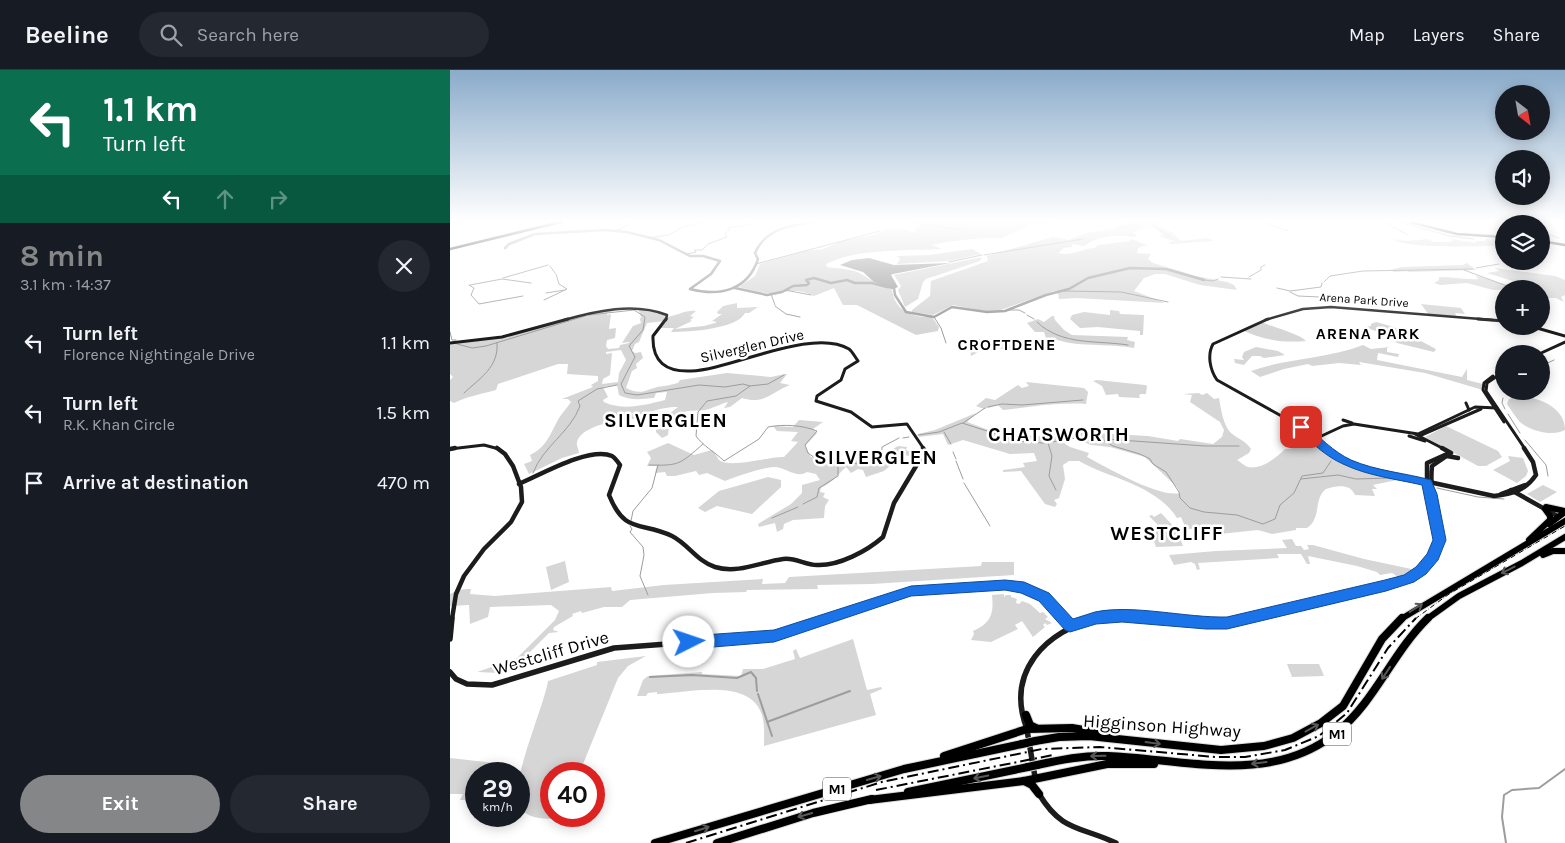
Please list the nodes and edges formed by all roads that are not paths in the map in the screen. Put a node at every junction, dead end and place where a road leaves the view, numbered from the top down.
1 (1495, 320) edge
2 (1550, 332) edge
3 (1564, 338) edge
4 (451, 343) edge
5 (1560, 343) joint
6 (1550, 348) edge
7 (1495, 377) edge
8 (1247, 397) joint
9 (1466, 403) dead end
10 (1496, 409) junction
11 (1469, 410) junction
12 (1344, 422) joint
13 (1444, 425) junction
14 (1452, 427) dead end
15 (1339, 428) junction
16 (1310, 434) junction
17 (1414, 435) junction
18 (1320, 437) junction
19 (1315, 439) junction
20 (450, 449) edge
21 (1440, 450) junction
22 (1448, 454) junction
23 (1441, 456) junction
24 (1458, 458) dead end
25 (1426, 477) junction
26 (1416, 480) junction
27 (1532, 482) junction
28 (1429, 483) junction
29 (520, 484) junction
30 (1524, 488) junction
31 (1512, 491) junction
32 (1526, 497) junction
33 (1545, 508) junction
34 (1563, 517) edge
35 (1539, 531) junction
36 (1565, 537) edge
37 (1518, 549) junction
38 (1565, 551) edge
39 (1530, 558) junction
40 (1070, 626) junction
41 (450, 639) edge
42 (450, 672) edge
43 (1023, 693) joint
44 (1024, 713) joint
45 (1031, 728) junction
46 (1136, 740) junction
47 (1205, 765) junction
48 (904, 769) junction
49 (1036, 779) junction
50 (1024, 781) junction
51 (1039, 794) junction
52 (869, 800) junction
53 (655, 843) edge
54 (717, 843) edge
55 (1116, 843) edge

1 - 8 street, Arena Park Drive
2 - 3 street
3 - 5 street
4 - 29 street, Silverglen Drive
5 - 6 street
7 - 10 street
8 - 16 street
9 - 11 street
10 - 11 street
10 - 13 street
10 - 27 street
11 - 17 street
12 - 15 street
12 - 17 street
13 - 14 street
13 - 17 street
15 - 17 street
15 - 18 street
16 - 18 street
16 - 19 street
17 - 21 street
17 - 22 street
18 - 19 street
19 - 26 street
20 - 29 street
21 - 22 street
21 - 23 street
22 - 23 street
22 - 24 street
22 - 28 street
23 - 25 street
25 - 26 street
25 - 28 street
26 - 28 street
27 - 30 street
27 - 31 street
28 - 31 street
28 - 40 street
29 - 41 street
30 - 31 street
30 - 32 street
31 - 32 street
31 - 32 street
32 - 33 street
33 - 34 highway
33 - 35 highway
34 - 35 highway
34 - 37 highway, Higginson Highway / M1
35 - 37 highway
36 - 39 highway, M1
46 -> 37 highway, Higginson Highway / M1
38 - 39 highway
39 -> 47 highway, M1
40 - 42 street, Westcliff Drive
40 - 43 street
43 - 44 street
44 - 45 highway
45 - 46 highway
45 - 48 highway
45 - 49 street
46 - 48 highway, Higginson Highway / M1, bridge
47 - 49 highway
47 -> 52 highway, M1
53 -> 48 highway, Higginson Highway / M1
49 - 50 highway
49 - 51 street
50 - 51 highway
50 - 52 highway
51 - 55 street
52 -> 54 highway, M1

